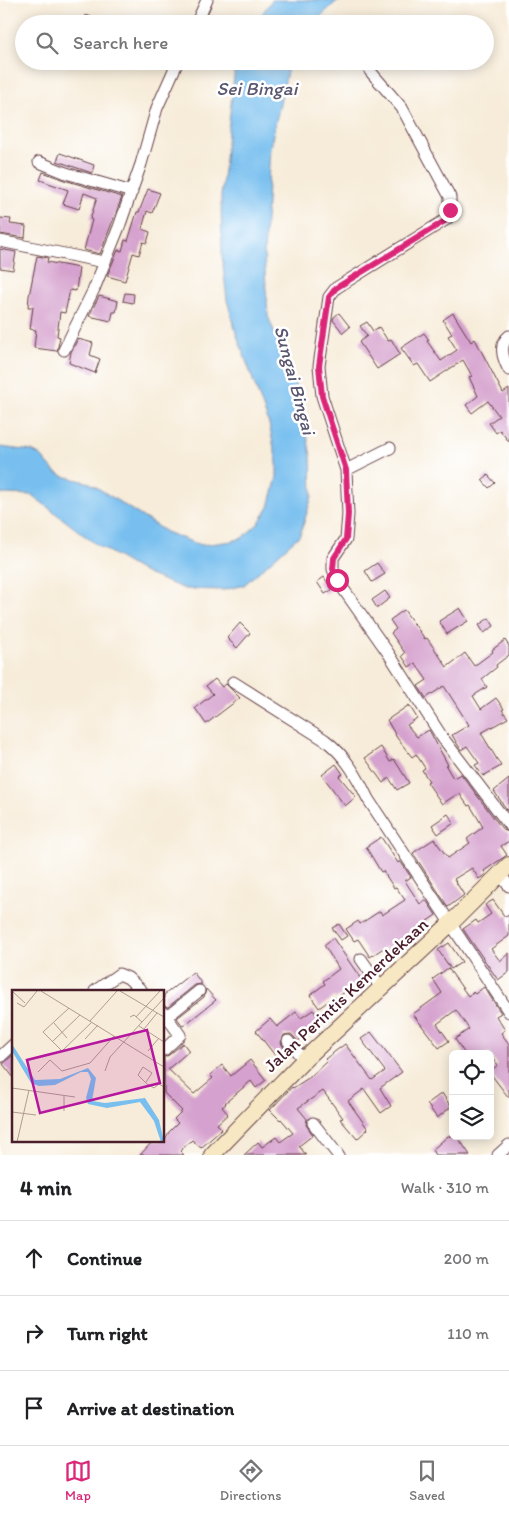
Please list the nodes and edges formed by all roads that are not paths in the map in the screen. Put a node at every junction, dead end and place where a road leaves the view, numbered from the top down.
1 (208, 0) edge
2 (200, 15) edge
3 (174, 70) edge
4 (370, 70) dead end
5 (39, 162) dead end
6 (132, 192) junction
7 (0, 241) edge
8 (104, 262) junction
9 (509, 336) edge
10 (64, 350) dead end
11 (509, 370) edge
12 (390, 448) dead end
13 (346, 470) junction
14 (233, 682) dead end
15 (509, 825) edge
16 (506, 875) edge
17 (450, 924) junction
18 (361, 959) dead end
19 (382, 989) junction
20 (96, 990) edge
21 (141, 990) edge
22 (199, 991) dead end
23 (509, 1012) edge
24 (165, 1015) edge
25 (288, 1041) dead end
26 (12, 1046) edge
27 (165, 1049) edge
28 (0, 1057) edge
29 (304, 1060) junction
30 (313, 1123) dead end
31 (509, 1145) edge
32 (220, 1152) edge
33 (338, 1155) edge
34 (498, 1155) edge

1 - 2 street
3 - 6 street
4 - 13 street
5 - 6 street
6 - 8 street
7 - 8 street
8 - 10 street
9 - 11 street
12 - 13 street
13 - 15 street
14 - 17 street
16 - 17 street, Jalan Perintis Kemerdekaan
17 - 19 street, Jalan Perintis Kemerdekaan
17 - 23 street
18 - 19 street
19 - 29 street, Jalan Perintis Kemerdekaan
20 - 21 street
22 - 24 street
24 - 27 street
25 - 29 street
26 - 28 street
29 - 32 street, Jalan Perintis Kemerdekaan
30 - 33 street
31 - 34 street

